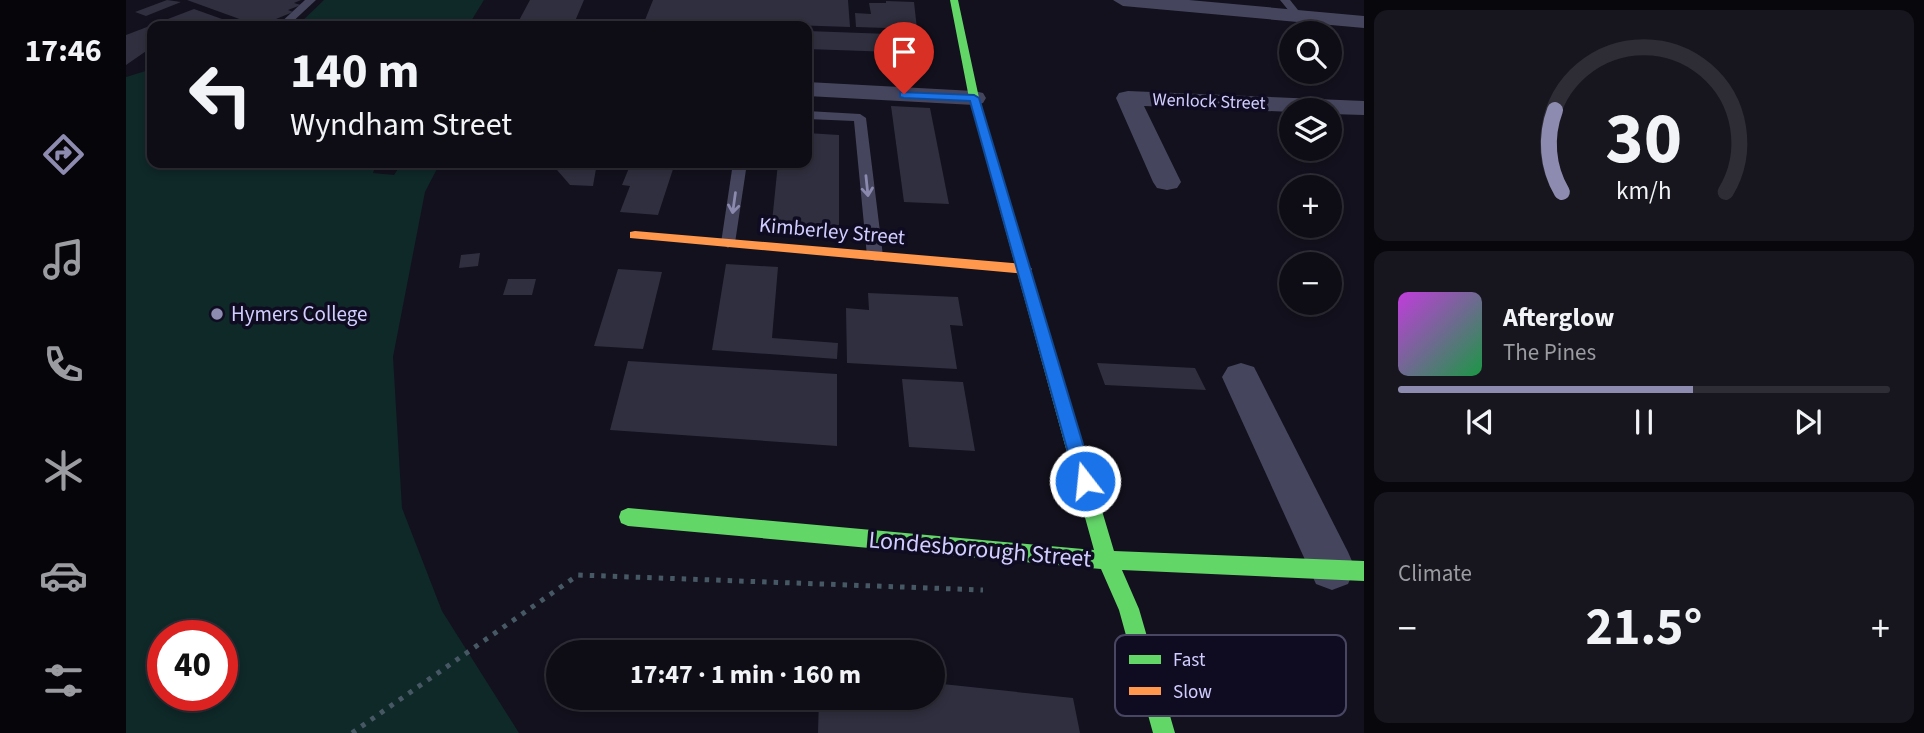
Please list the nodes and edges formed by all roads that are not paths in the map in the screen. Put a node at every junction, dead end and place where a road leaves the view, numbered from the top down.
1 (310, 0) edge
2 (954, 0) edge
3 (1123, 0) edge
4 (1291, 8) edge
5 (287, 21) edge
6 (1364, 22) edge
7 (812, 89) edge
8 (974, 98) junction
9 (1352, 107) edge
10 (812, 115) edge
11 (1364, 133) edge
12 (739, 168) edge
13 (1167, 182) dead end
14 (635, 235) dead end
15 (728, 243) junction
16 (875, 256) junction
17 (1025, 269) junction
18 (1241, 377) dead end
19 (628, 517) dead end
20 (1107, 561) junction
21 (1348, 569) edge
22 (1136, 635) edge
23 (1159, 716) edge
24 (1164, 733) edge

1 - 5 lane
2 - 8 street
3 - 4 street
4 - 6 street
7 - 8 street
8 - 17 street
9 - 11 street, Wenlock Street
9 - 13 street, Wenlock Street
10 -> 16 lane
12 -> 15 lane
14 - 15 street, Kimberley Street
15 - 16 street, Kimberley Street
16 - 17 street, Kimberley Street
17 - 20 street
18 - 21 street, Londesborough Street
19 - 20 street, Londesborough Street
20 - 21 street, Londesborough Street
20 - 22 street
23 - 24 street

